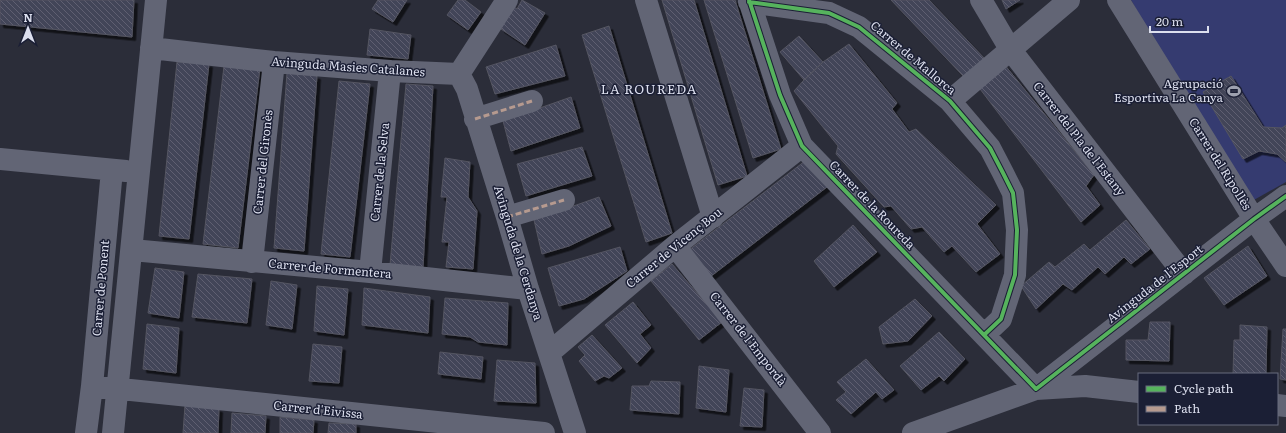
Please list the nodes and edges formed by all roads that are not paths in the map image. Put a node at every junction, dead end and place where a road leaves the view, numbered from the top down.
1 (156, 0) edge
2 (506, 0) edge
3 (646, 0) edge
4 (981, 0) edge
5 (1069, 0) edge
6 (1118, 0) edge
7 (749, 1) edge
8 (151, 48) junction
9 (1010, 49) junction
10 (274, 62) junction
11 (390, 71) junction
12 (459, 74) junction
13 (532, 101) dead end
14 (950, 101) junction
15 (476, 119) junction
16 (802, 146) junction
17 (0, 159) edge
18 (112, 170) junction
19 (140, 172) junction
20 (1286, 196) edge
21 (564, 200) dead end
22 (507, 217) junction
23 (713, 217) junction
24 (1254, 219) junction
25 (675, 246) junction
26 (132, 250) junction
27 (252, 262) junction
28 (1286, 266) edge
29 (370, 272) junction
30 (1184, 274) junction
31 (528, 289) junction
32 (984, 335) junction
33 (549, 353) junction
34 (92, 386) junction
35 (117, 389) junction
36 (1036, 389) junction
37 (1138, 392) edge
38 (86, 433) edge
39 (113, 433) edge
40 (544, 433) edge
41 (575, 433) edge
42 (820, 433) edge
43 (913, 433) edge

1 - 8 street
2 - 12 street
3 - 23 street
4 - 9 street, Carrer del Pla de l'Estany
5 - 9 street
6 - 24 street, Carrer del Ripollès
7 - 14 street, Carrer de Mallorca
7 - 16 street, Carrer de la Roureda
8 - 10 street, Avinguda Masies Catalanes
8 - 19 street
9 - 14 street
9 - 30 street, Carrer del Pla de l'Estany
10 - 11 street, Avinguda Masies Catalanes
10 - 27 street, Carrer del Gironès
11 - 12 street, Avinguda Masies Catalanes
11 - 29 street, Carrer de la Selva
12 - 15 street, Avinguda de la Cerdanya
13 - 15 street
14 - 32 street, Carrer de Mallorca
15 - 22 street, Avinguda de la Cerdanya
16 - 23 street, Carrer de Vicenç Bou
16 - 32 street, Carrer de la Roureda
17 - 18 street
18 - 19 street
18 - 34 street, Carrer de Ponent
19 - 26 street
20 - 24 street, Avinguda de l'Esport
21 - 22 street
22 - 31 street, Avinguda de la Cerdanya
23 - 25 street, Carrer de Vicenç Bou
24 - 28 street, Carrer del Ripollès
24 - 30 street, Avinguda de l'Esport
25 - 33 street, Carrer de Vicenç Bou
25 - 42 street, Carrer de l'Empordà
26 - 27 street, Carrer de Formentera
26 - 35 street
27 - 29 street, Carrer de Formentera
29 - 31 street, Carrer de Formentera
30 - 36 street, Avinguda de l'Esport
31 - 33 street, Avinguda de la Cerdanya
32 - 36 street, Carrer de la Roureda
33 - 41 street, Avinguda de la Cerdanya
34 - 35 street, Carrer d'Eivissa
34 - 38 street, Carrer de Ponent
35 - 39 street
35 - 40 street, Carrer d'Eivissa
36 - 37 street
36 - 43 street

